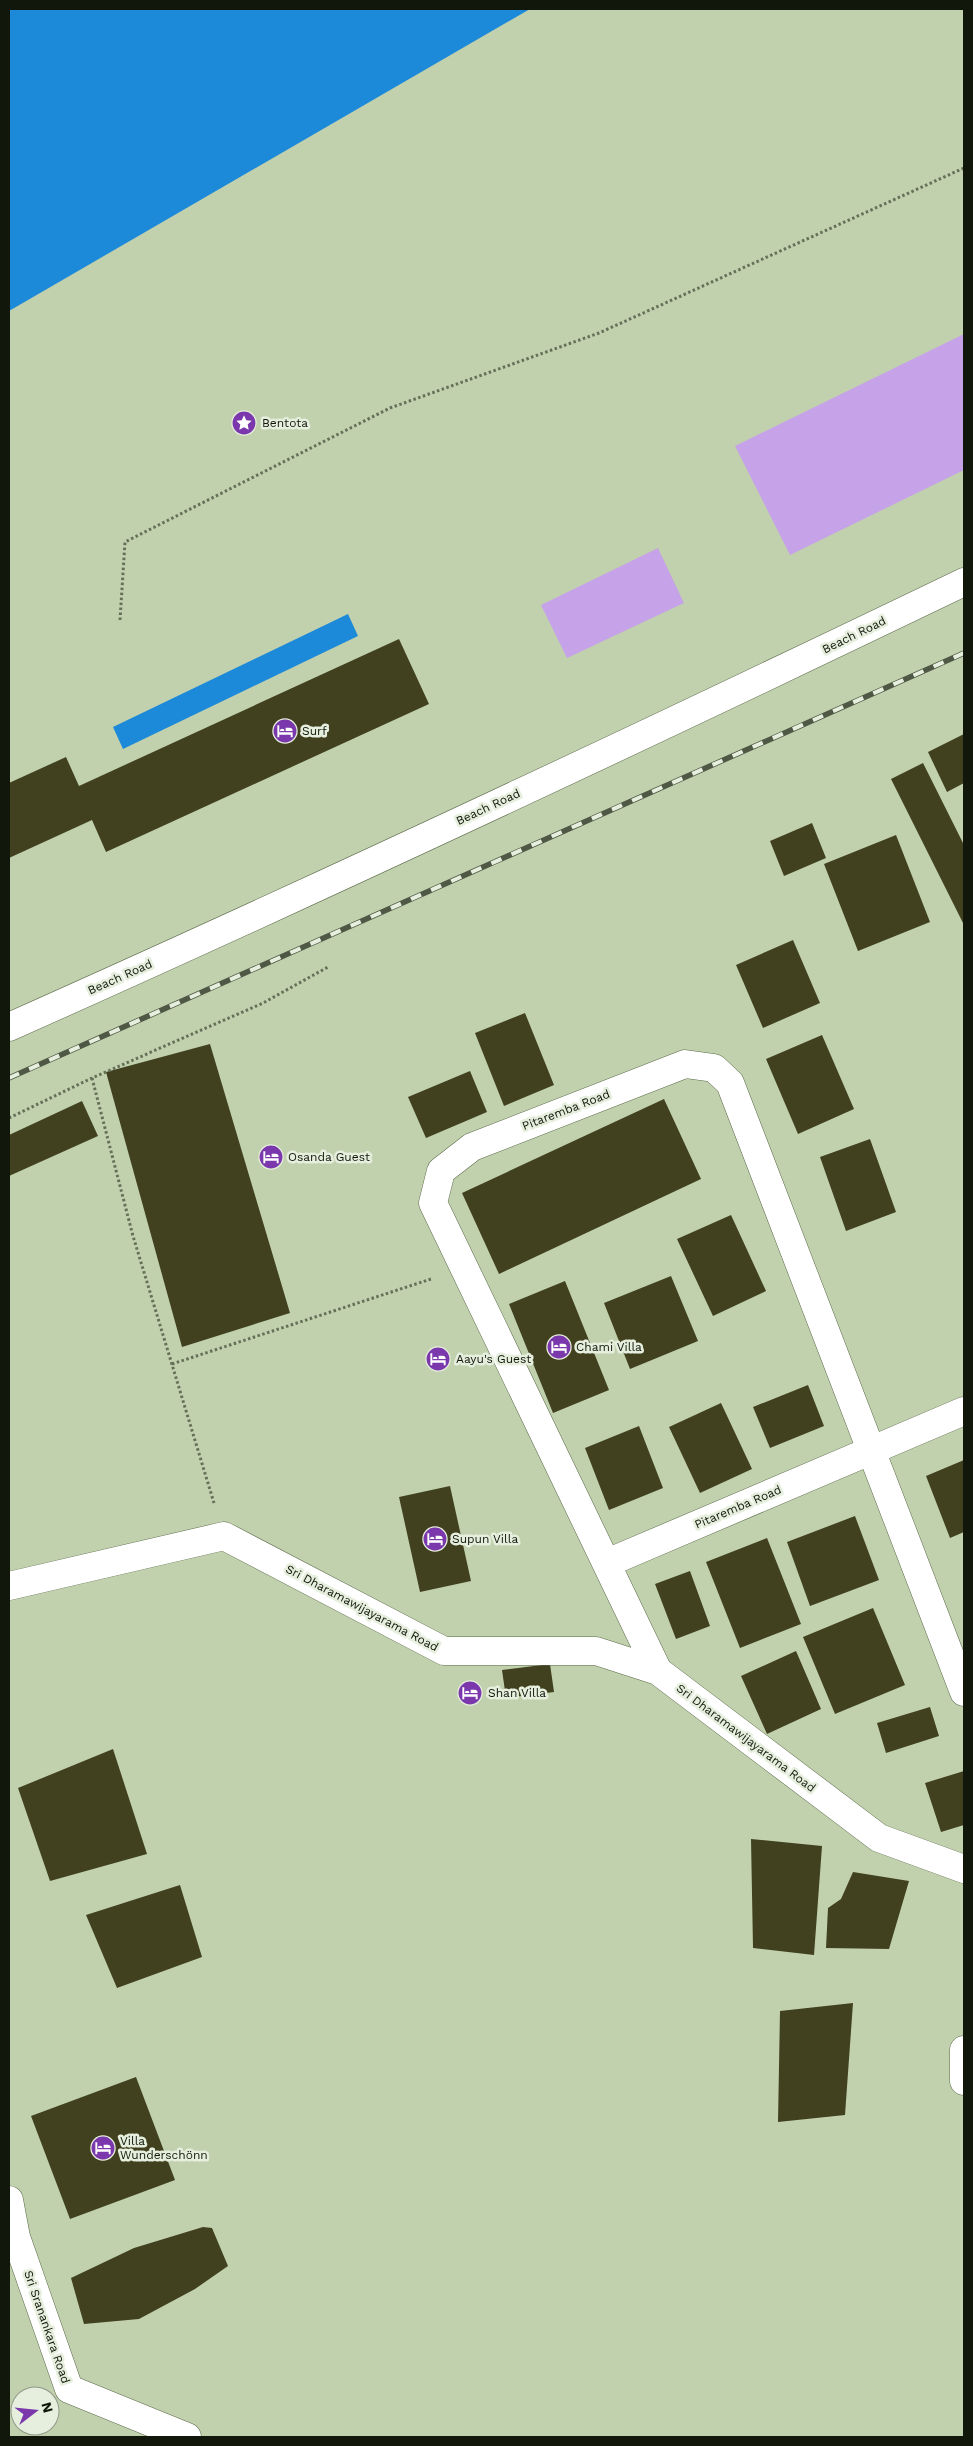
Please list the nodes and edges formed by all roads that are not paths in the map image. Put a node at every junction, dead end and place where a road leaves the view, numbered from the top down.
1 (964, 582) edge
2 (9, 1027) edge
3 (964, 1411) edge
4 (870, 1451) junction
5 (606, 1563) junction
6 (9, 1586) edge
7 (658, 1671) junction
8 (964, 1692) edge
9 (964, 1869) edge
10 (964, 2050) edge
11 (964, 2081) edge
12 (9, 2200) edge
13 (186, 2437) edge

1 - 2 street, Beach Road
3 - 4 street, Pitaremba Road
4 - 5 street, Pitaremba Road
4 - 5 street, Pitaremba Road
4 - 8 street, Pitaremba Road
5 - 7 street, Pitaremba Road
6 - 7 street, Sri Dharamawijayarama Road
7 - 9 street, Sri Dharamawijayarama Road
10 - 11 street
12 - 13 street, Sri Sranankara Road

